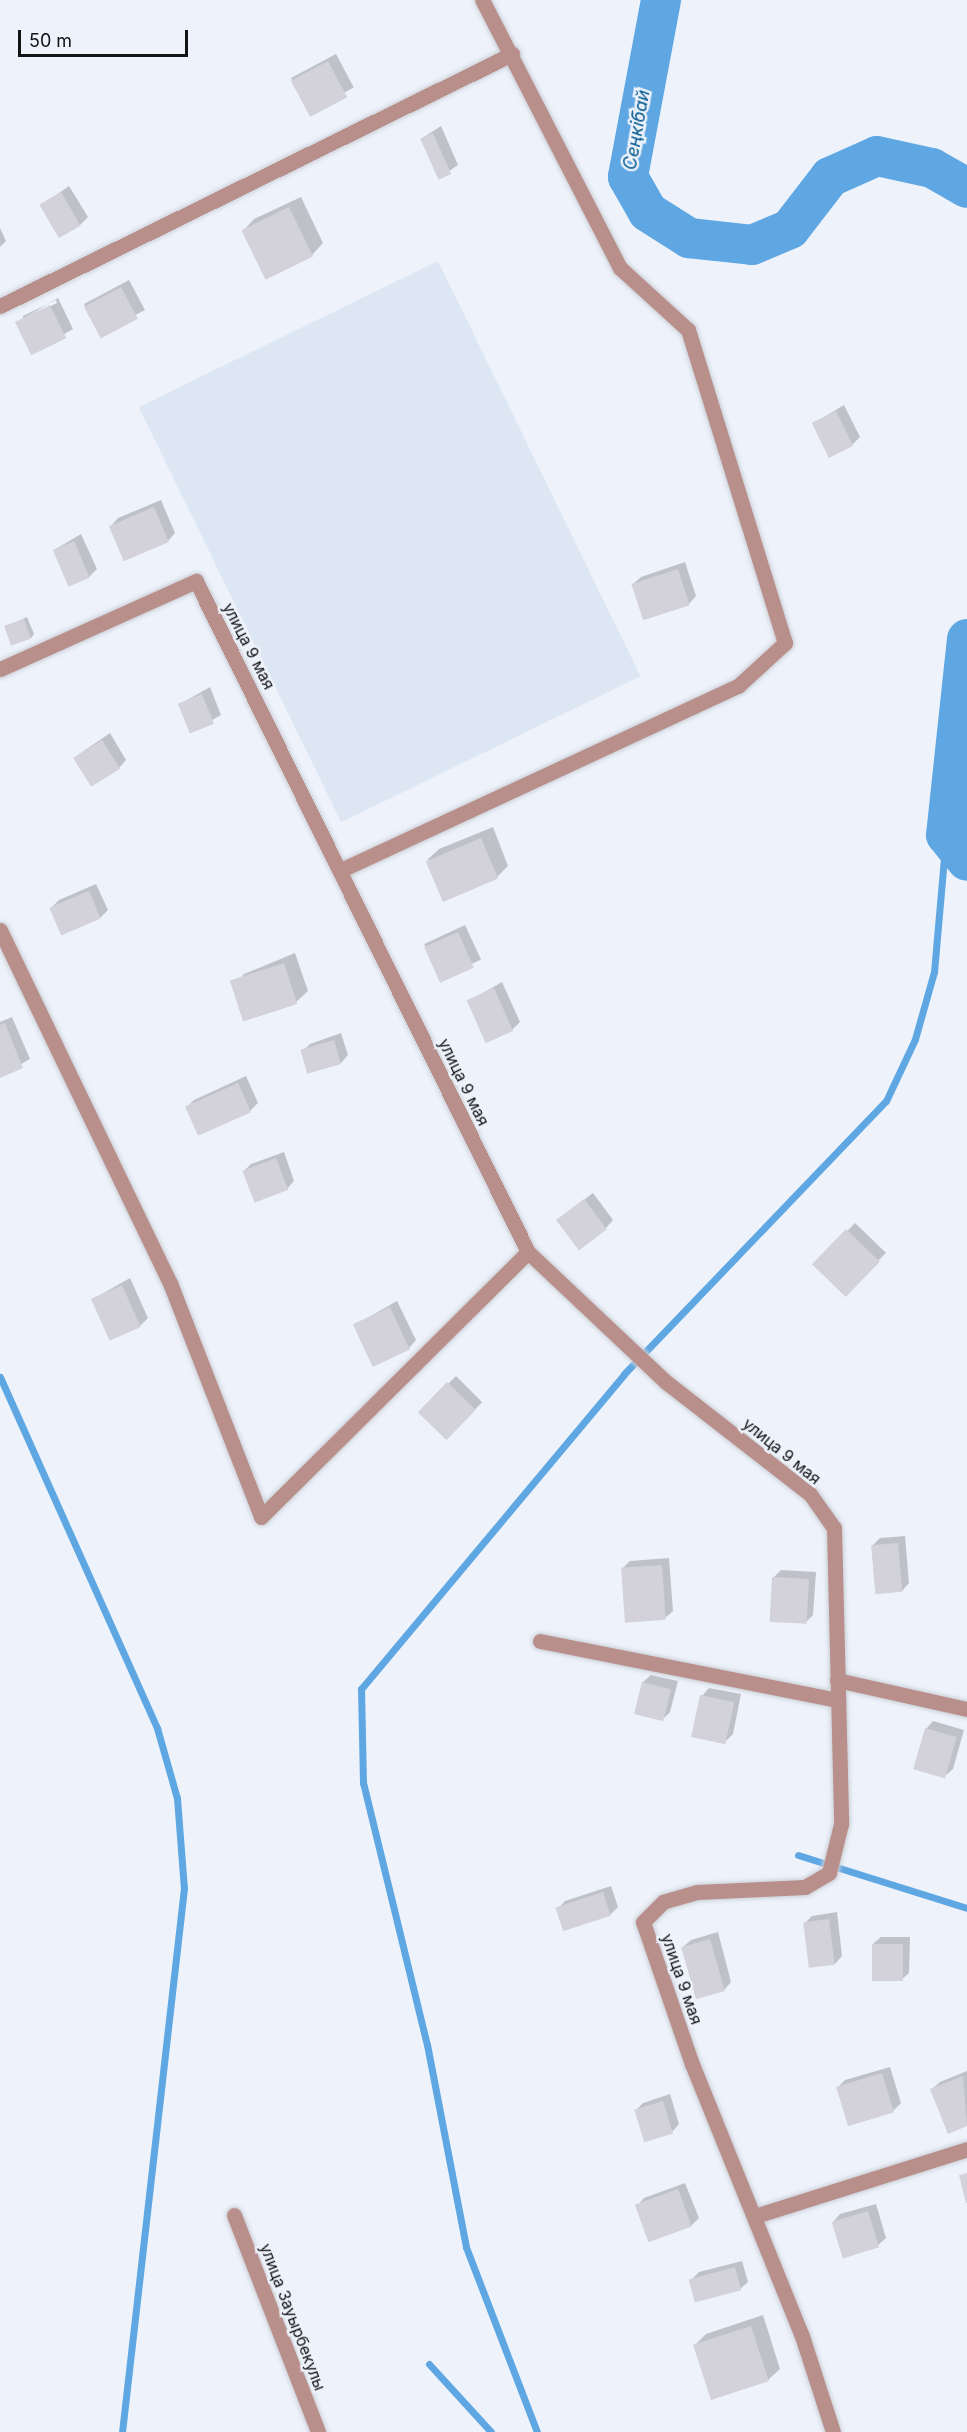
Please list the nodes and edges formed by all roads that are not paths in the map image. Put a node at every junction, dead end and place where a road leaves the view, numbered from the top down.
1 (482, 0) edge
2 (512, 54) junction
3 (0, 306) edge
4 (0, 669) edge
5 (340, 870) junction
6 (0, 930) edge
7 (528, 1252) junction
8 (540, 1641) dead end
9 (837, 1680) junction
10 (838, 1700) junction
11 (967, 1709) edge
12 (967, 2149) edge
13 (234, 2215) dead end
14 (755, 2216) junction
15 (318, 2432) edge
16 (833, 2432) edge

1 - 2 street
2 - 3 street
2 - 5 street
4 - 5 street, улица 9 мая
5 - 7 street, улица 9 мая
6 - 7 street
7 - 9 street, улица 9 мая
8 - 10 street
9 - 10 street, улица 9 мая
9 - 11 street
10 - 14 street, улица 9 мая
12 - 14 street
13 - 15 street, улица Зауырбекулы
14 - 16 street, улица 9 мая

